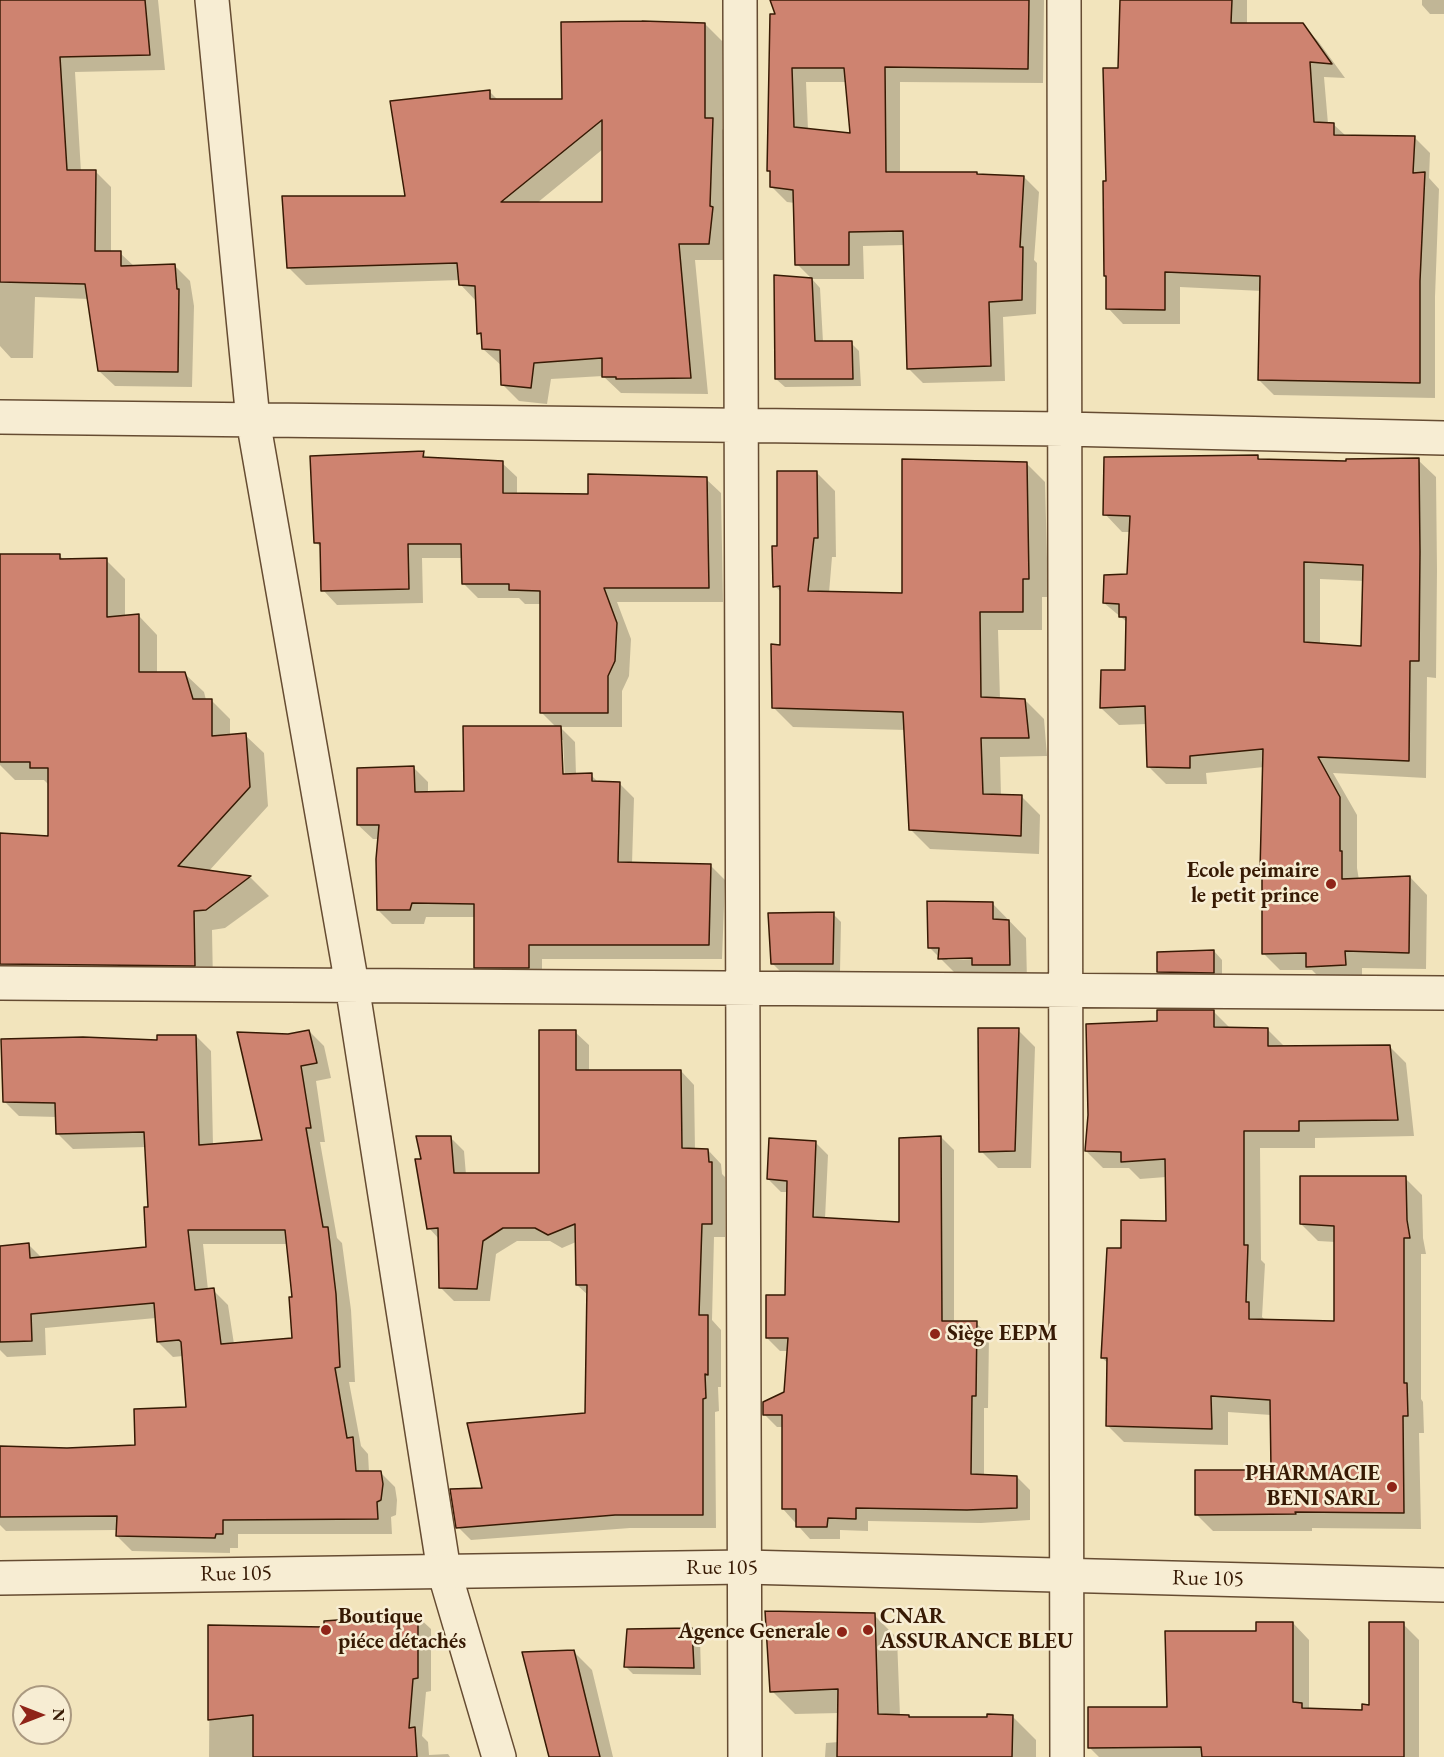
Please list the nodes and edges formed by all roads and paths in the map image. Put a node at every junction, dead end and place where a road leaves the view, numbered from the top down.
1 (212, 0) edge
2 (740, 0) edge
3 (1064, 0) edge
4 (0, 417) edge
5 (253, 420) junction
6 (742, 426) junction
7 (1064, 429) junction
8 (1444, 438) edge
9 (0, 983) edge
10 (352, 986) junction
11 (744, 988) junction
12 (1066, 991) junction
13 (1444, 993) edge
14 (745, 1567) junction
15 (444, 1571) junction
16 (1066, 1576) junction
17 (0, 1578) edge
18 (1444, 1585) edge
19 (499, 1757) edge
20 (745, 1757) edge
21 (1067, 1757) edge

1 - 5 street
2 - 6 street
3 - 7 street
4 - 5 street
5 - 6 street
5 - 10 street
6 - 7 street
6 - 11 street
7 - 8 street
7 - 12 street
9 - 10 street
10 - 11 street
10 - 15 street
11 - 12 street
11 - 14 street
12 - 13 street
12 - 16 street
14 - 15 street, Rue 105
14 - 16 street, Rue 105
14 - 20 street
15 - 17 street, Rue 105
15 - 19 street
16 - 18 street, Rue 105
16 - 21 street

